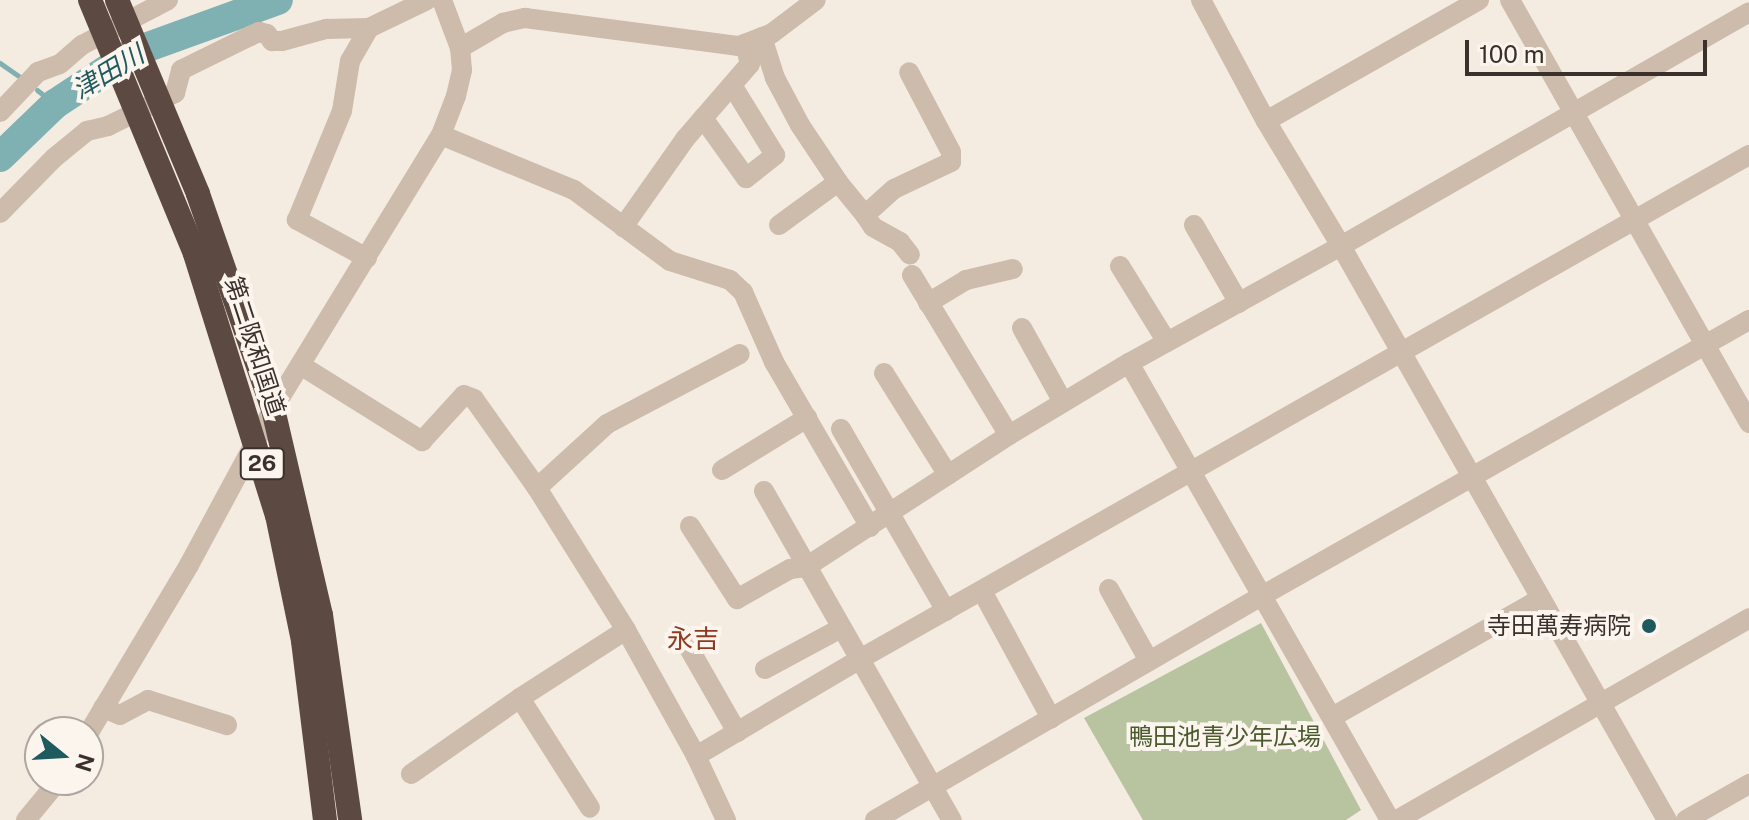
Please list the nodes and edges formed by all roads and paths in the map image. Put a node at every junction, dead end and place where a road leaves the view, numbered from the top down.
1 (168, 0) edge
2 (427, 0) edge
3 (442, 0) edge
4 (816, 0) edge
5 (1201, 0) edge
6 (1479, 0) edge
7 (1510, 0) edge
8 (120, 5) edge
9 (94, 10) edge
10 (1749, 12) edge
11 (369, 28) junction
12 (753, 40) junction
13 (460, 48) junction
14 (909, 72) dead end
15 (732, 85) junction
16 (0, 112) edge
17 (1574, 112) junction
18 (703, 118) junction
19 (1266, 121) junction
20 (441, 135) junction
21 (1749, 155) edge
22 (838, 182) junction
23 (0, 213) edge
24 (865, 215) junction
25 (1635, 220) junction
26 (779, 225) dead end
27 (1194, 225) dead end
28 (623, 227) junction
29 (1341, 246) junction
30 (367, 258) junction
31 (1120, 266) dead end
32 (1013, 269) dead end
33 (928, 303) junction
34 (1239, 303) junction
35 (1749, 320) edge
36 (1022, 328) dead end
37 (1167, 342) junction
38 (1705, 345) junction
39 (1401, 352) junction
40 (740, 354) dead end
41 (1129, 363) junction
42 (302, 366) junction
43 (884, 373) dead end
44 (1063, 402) junction
45 (273, 409) junction
46 (807, 418) junction
47 (1749, 423) edge
48 (841, 429) dead end
49 (1009, 435) junction
50 (256, 441) junction
51 (722, 470) dead end
52 (1192, 474) junction
53 (948, 475) junction
54 (1472, 477) junction
55 (537, 488) junction
56 (764, 491) dead end
57 (892, 512) junction
58 (690, 526) dead end
59 (870, 527) junction
60 (806, 567) junction
61 (1109, 589) dead end
62 (982, 591) junction
63 (1260, 597) junction
64 (1540, 599) junction
65 (946, 611) junction
66 (1749, 618) edge
67 (841, 628) junction
68 (626, 630) junction
69 (686, 643) dead end
70 (860, 659) junction
71 (1149, 661) junction
72 (765, 669) dead end
73 (520, 698) junction
74 (1598, 705) junction
75 (103, 708) junction
76 (98, 716) edge
77 (1334, 716) junction
78 (1051, 718) junction
79 (227, 725) dead end
80 (737, 732) junction
81 (696, 756) junction
82 (411, 774) dead end
83 (1749, 784) edge
84 (933, 787) junction
85 (46, 796) edge
86 (590, 808) dead end
87 (26, 820) edge
88 (325, 820) edge
89 (350, 820) edge
90 (726, 820) edge
91 (875, 820) edge
92 (952, 820) edge
93 (1390, 820) edge
94 (1397, 820) edge
95 (1667, 820) edge
96 (1686, 820) edge

1 - 16 street
2 - 11 street
3 - 13 street
4 - 12 street
5 - 19 street
6 - 19 street
7 - 17 street
8 - 45 highway, 第二阪和国道 / 26
9 - 50 highway, 第二阪和国道 / 26
10 - 17 street
11 - 23 street
11 - 30 street
12 - 13 street
12 - 15 street
12 - 22 street
13 - 20 street
14 - 24 street
15 - 18 street
15 - 18 street
17 - 25 street
17 - 29 street
18 - 28 street
19 - 29 street
20 - 28 street
20 - 30 street
21 - 25 street
22 - 24 street
22 - 26 street
24 - 33 street
25 - 38 street
25 - 39 street
27 - 34 street
28 - 46 street
29 - 34 street
29 - 39 street
30 - 42 street
31 - 37 street
32 - 33 street
33 - 49 street
34 - 37 street
35 - 38 street
36 - 44 street
37 - 41 street
38 - 47 street
38 - 54 street
39 - 52 street
39 - 54 street
40 - 55 street
41 - 44 street
41 - 52 street
42 - 45 street
42 - 55 street
43 - 53 street
44 - 49 street
45 - 50 street
45 - 89 highway, 第二阪和国道 / 26
46 - 51 street
46 - 59 street
48 - 57 street
49 - 53 street
50 - 75 street
50 - 88 highway, 第二阪和国道 / 26
52 - 62 street
52 - 63 street
53 - 57 street
54 - 63 street
54 - 64 street
55 - 68 street
56 - 60 street
57 - 59 street
57 - 65 street
58 - 60 street
59 - 60 street
60 - 67 street
61 - 71 street
62 - 65 street
62 - 78 street
63 - 71 street
63 - 77 street
64 - 74 street
64 - 77 street
65 - 70 street
66 - 74 street
67 - 70 street
67 - 72 street
68 - 73 street
68 - 81 street
69 - 80 street
70 - 80 street
70 - 84 street
71 - 78 street
73 - 82 street
73 - 86 street
74 - 94 street
74 - 95 street
75 - 76 street
75 - 79 street
77 - 93 street
78 - 84 street
80 - 81 street
81 - 90 street
83 - 96 street
84 - 91 street
84 - 92 street
85 - 87 street

